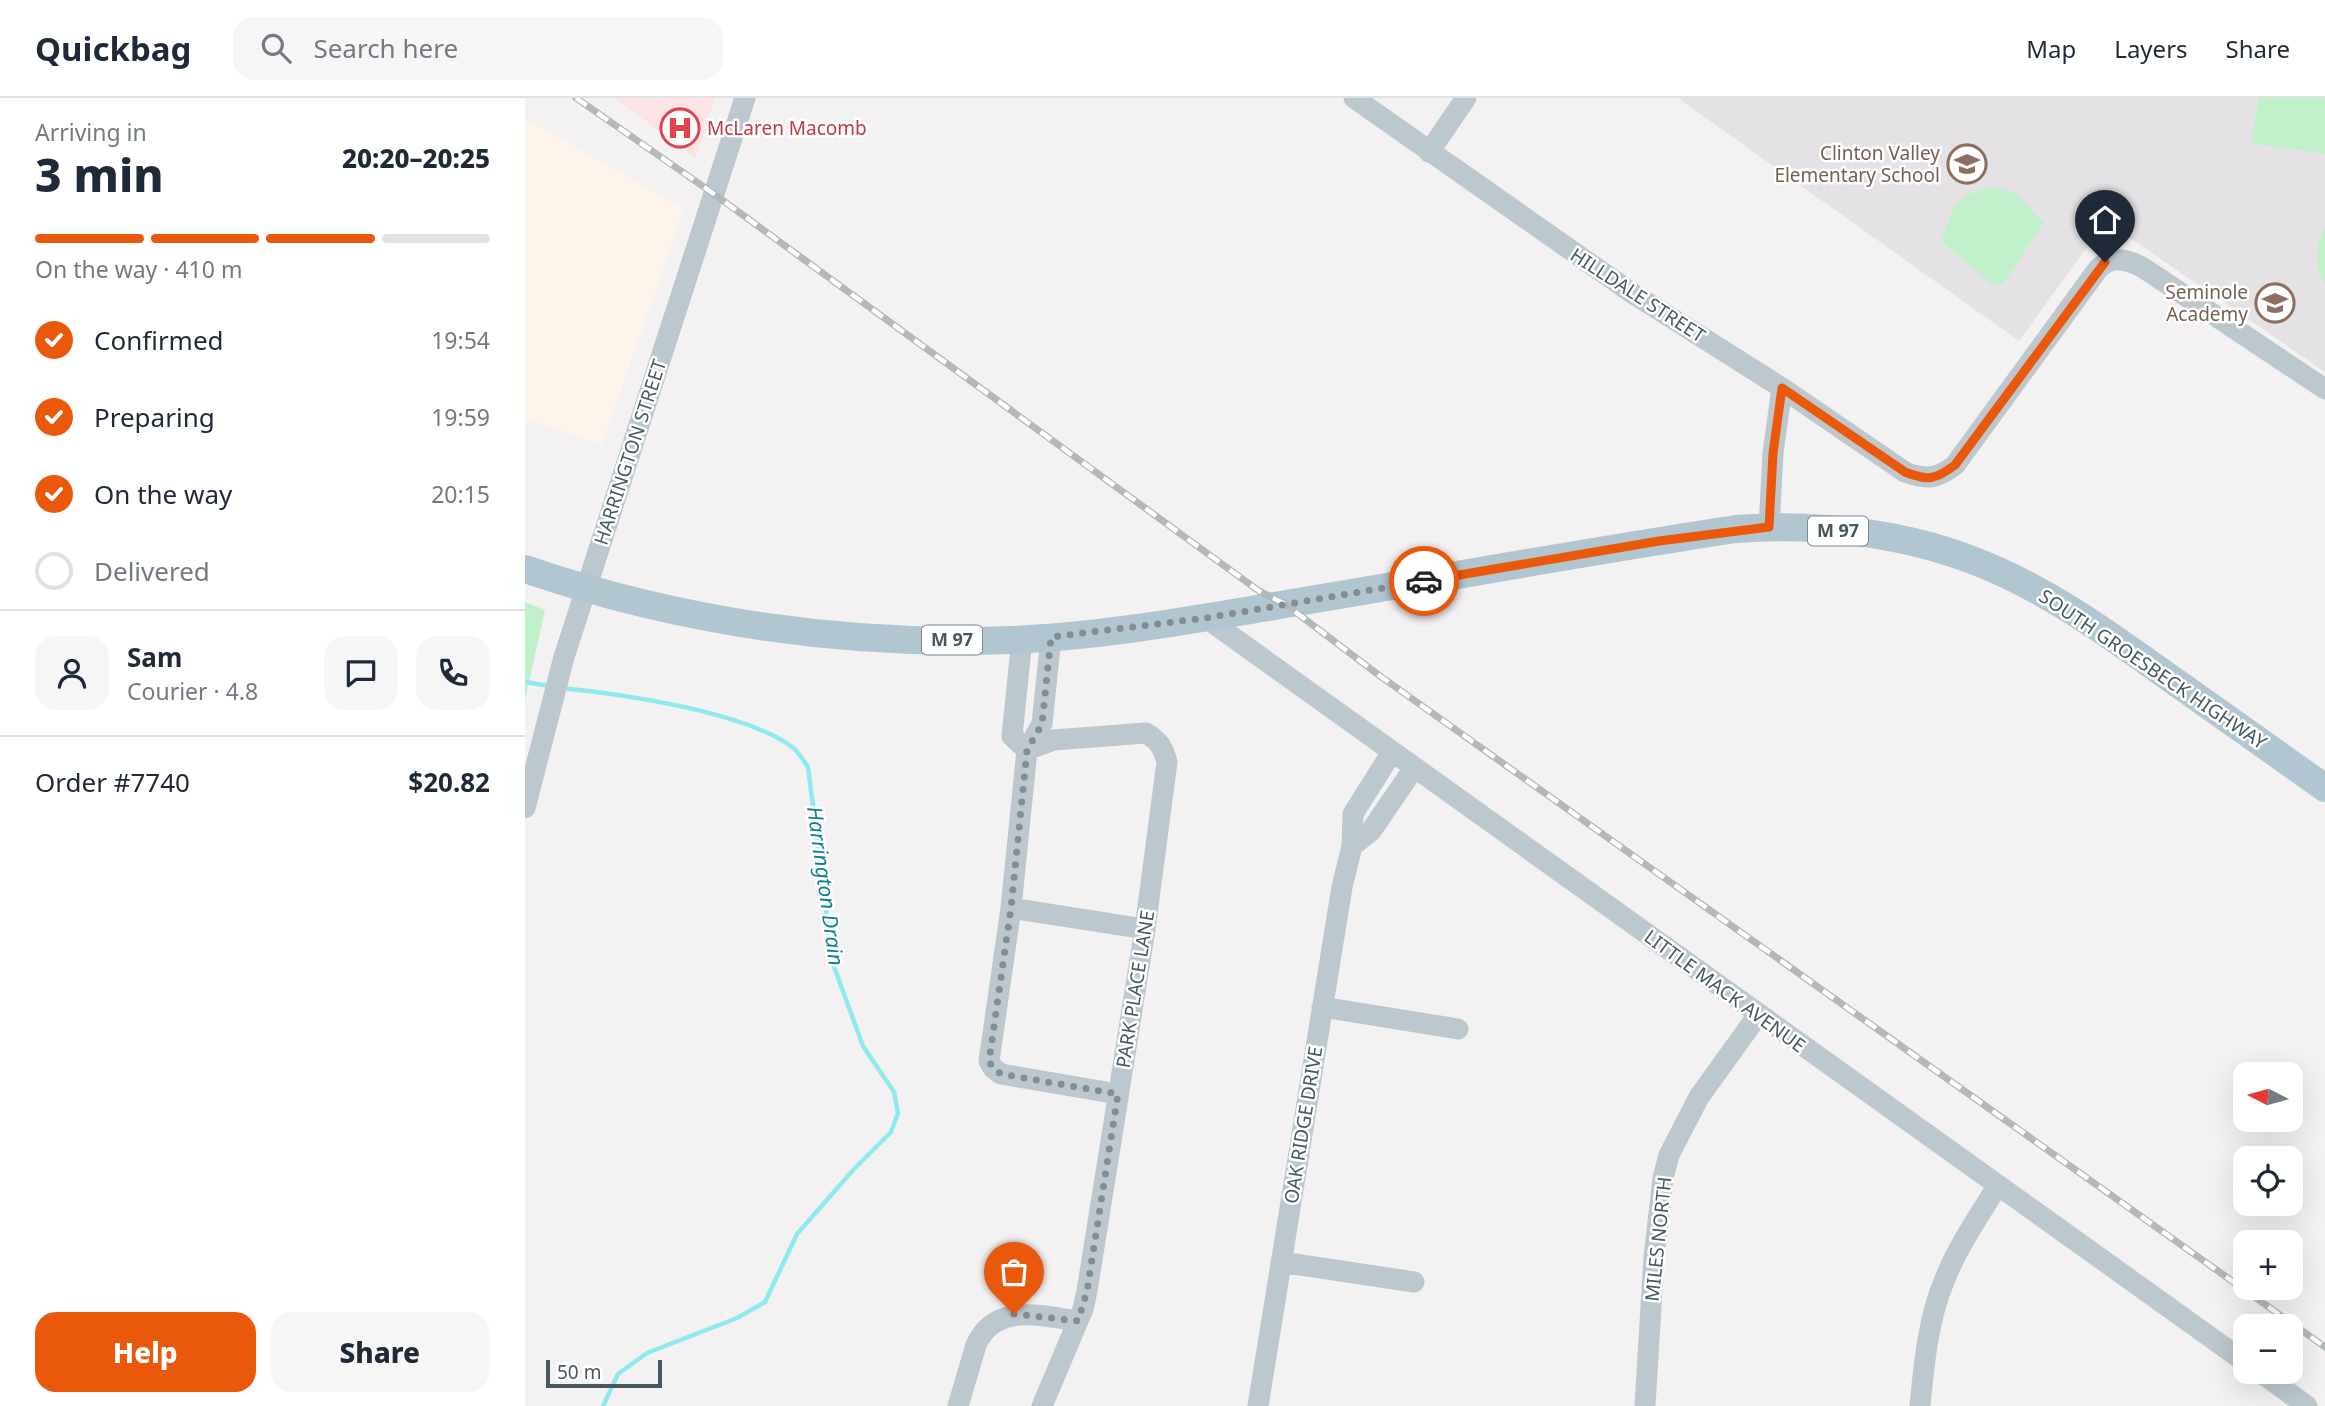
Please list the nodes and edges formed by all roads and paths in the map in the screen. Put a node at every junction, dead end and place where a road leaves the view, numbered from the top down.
1 (745, 98) edge
2 (1354, 98) edge
3 (1466, 98) edge
4 (1429, 152) junction
5 (1782, 388) junction
6 (2325, 389) edge
7 (1769, 527) junction
8 (525, 569) edge
9 (587, 587) junction
10 (1206, 618) junction
11 (1051, 637) junction
12 (1022, 639) junction
13 (1027, 750) junction
14 (1392, 752) junction
15 (1414, 768) junction
16 (2325, 788) edge
17 (525, 808) edge
18 (1352, 846) junction
19 (1011, 908) junction
20 (1145, 929) junction
21 (1322, 1007) junction
22 (1758, 1015) junction
23 (1458, 1029) dead end
24 (1118, 1094) junction
25 (1998, 1185) junction
26 (1281, 1262) junction
27 (1414, 1282) dead end
28 (1078, 1321) junction
29 (2233, 1353) edge
30 (2277, 1384) edge
31 (958, 1406) edge
32 (1042, 1406) edge
33 (1258, 1406) edge
34 (1645, 1406) edge
35 (1920, 1406) edge
36 (2308, 1406) edge

1 - 9 street, HARRINGTON STREET
2 - 4 street, HILLDALE STREET
3 - 4 street
4 - 5 street, HILLDALE STREET
5 - 6 street, HILLDALE STREET
5 - 7 street
7 - 10 main road, SOUTH GROESBECK HIGHWAY / M 97
7 - 16 main road, SOUTH GROESBECK HIGHWAY / M 97
8 - 9 main road, SOUTH GROESBECK HIGHWAY / M 97
9 - 12 main road, SOUTH GROESBECK HIGHWAY / M 97
9 - 17 street, HARRINGTON STREET
10 - 11 main road, SOUTH GROESBECK HIGHWAY / M 97
10 - 14 street, LITTLE MACK AVENUE
11 - 12 main road, SOUTH GROESBECK HIGHWAY / M 97
11 - 13 street
12 - 13 street
13 - 19 street
13 - 20 street, PARK PLACE LANE
14 - 15 street, LITTLE MACK AVENUE
14 - 18 street, OAK RIDGE DRIVE
15 - 18 street
15 - 22 street, LITTLE MACK AVENUE
18 - 21 street, OAK RIDGE DRIVE
19 - 20 street
19 - 24 street
20 - 24 street, PARK PLACE LANE
21 - 23 street
21 - 26 street, OAK RIDGE DRIVE
22 - 25 street, LITTLE MACK AVENUE
22 - 34 street, MILES NORTH
24 - 28 street, PARK PLACE LANE
25 - 29 street, LITTLE MACK AVENUE
25 - 35 street
26 - 27 street
26 - 33 street, OAK RIDGE DRIVE
28 - 31 street
28 - 32 street, PARK PLACE LANE
30 - 36 street

